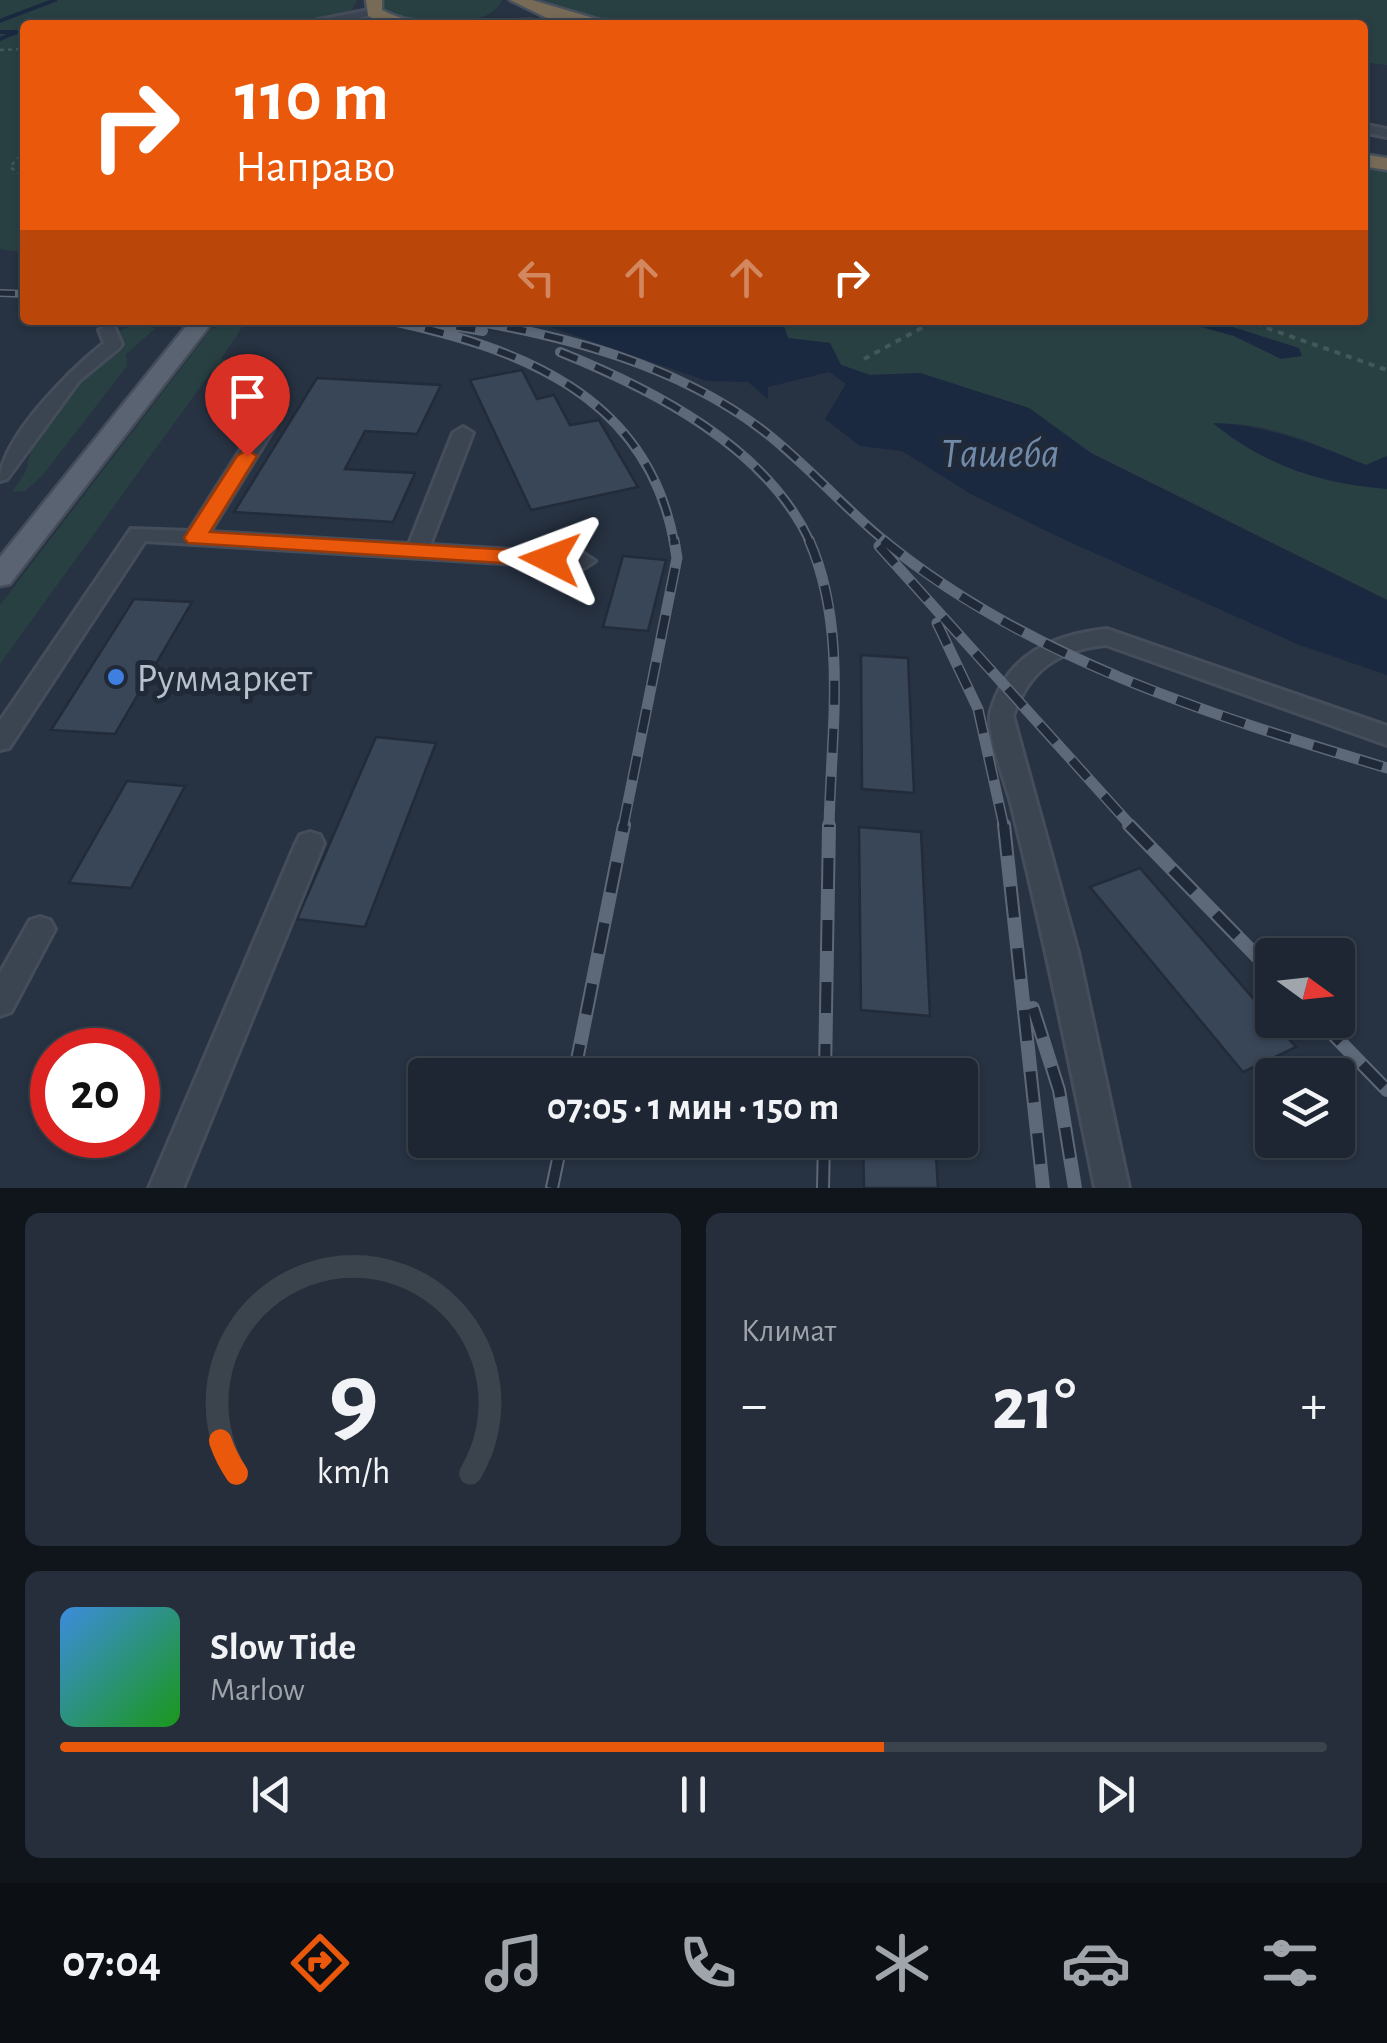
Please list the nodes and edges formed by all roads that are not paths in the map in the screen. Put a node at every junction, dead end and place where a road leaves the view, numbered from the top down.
1 (515, 0) edge
2 (380, 10) edge
3 (326, 20) edge
4 (414, 20) edge
5 (473, 20) edge
6 (583, 20) edge
7 (199, 325) edge
8 (108, 330) dead end
9 (264, 428) dead end
10 (463, 433) dead end
11 (0, 474) edge
12 (195, 538) junction
13 (417, 551) junction
14 (584, 561) dead end
15 (0, 576) edge
16 (1387, 736) edge
17 (0, 740) edge
18 (310, 843) dead end
19 (40, 929) dead end
20 (0, 1002) edge
21 (166, 1188) edge
22 (1112, 1188) edge

1 - 5 highway
1 - 6 highway
2 - 3 street
2 - 4 highway
7 - 15 main road
8 - 11 street
9 - 12 street
10 - 13 street
12 - 13 street
12 - 17 street
13 - 14 street
16 - 22 street
18 - 21 street
19 - 20 street

